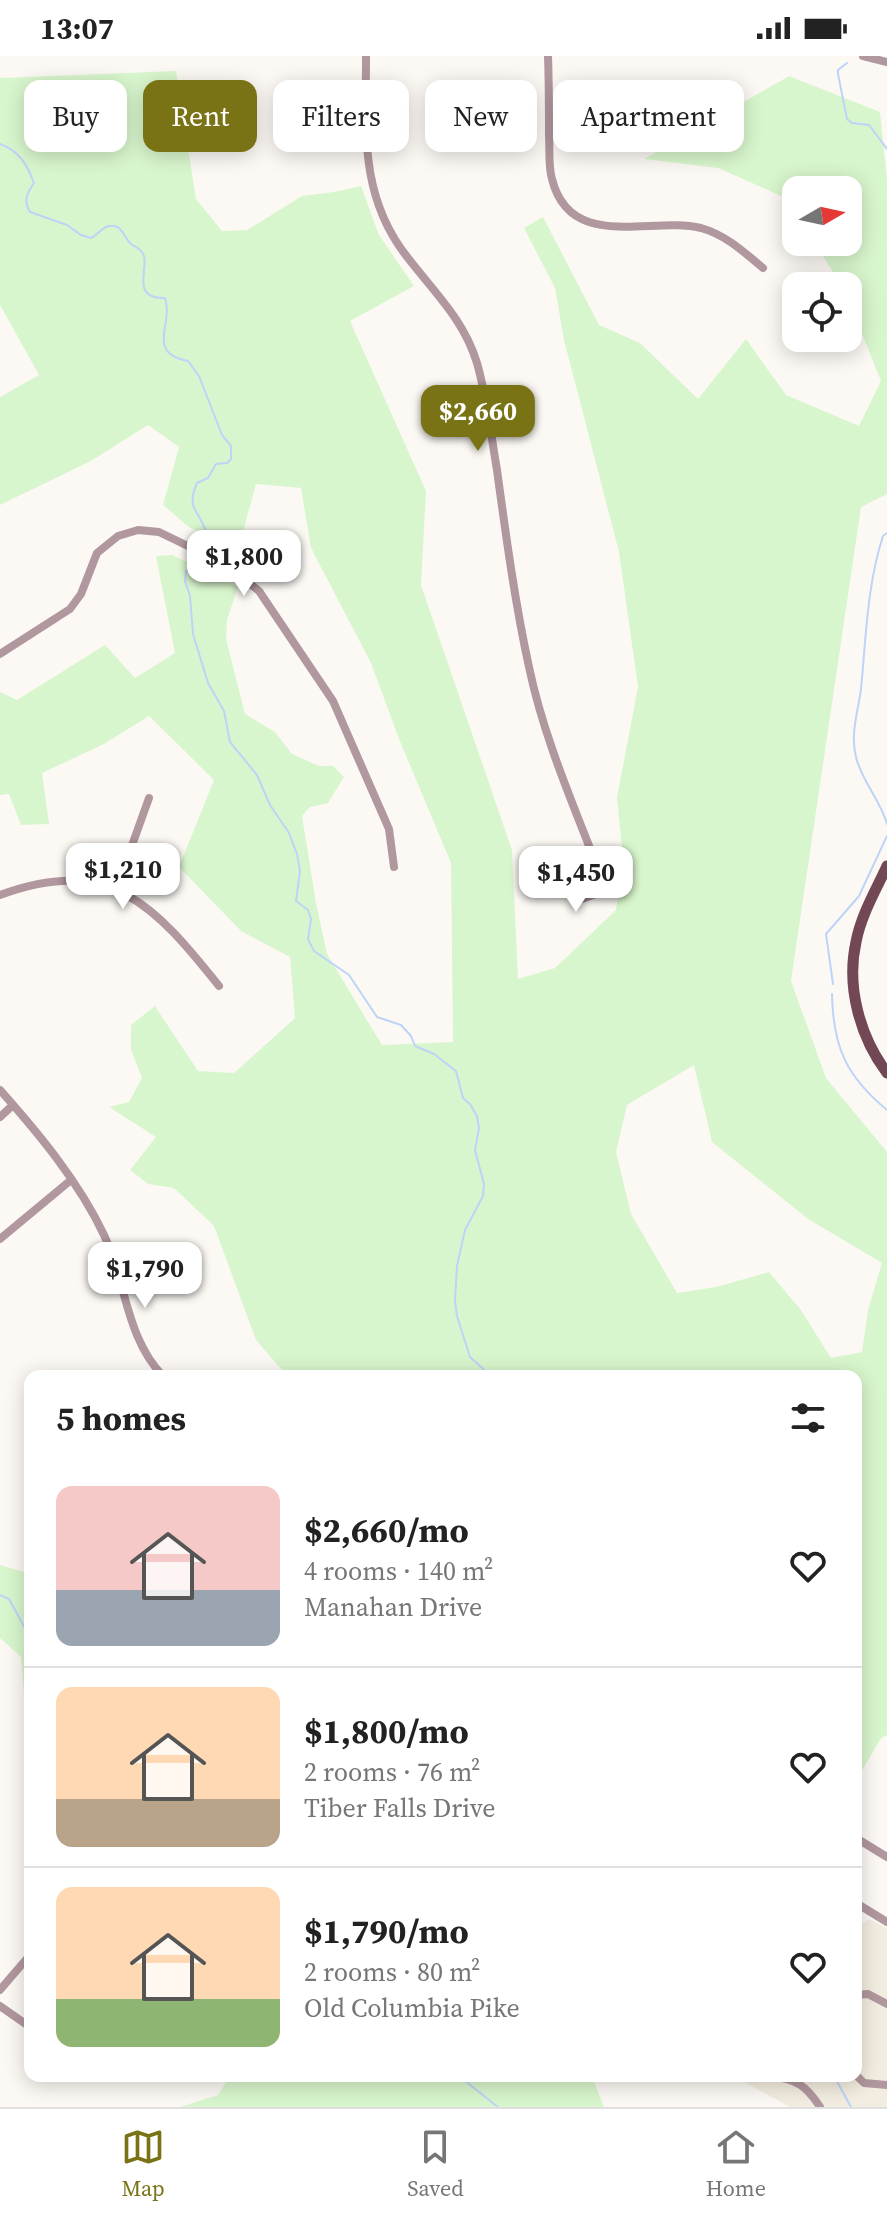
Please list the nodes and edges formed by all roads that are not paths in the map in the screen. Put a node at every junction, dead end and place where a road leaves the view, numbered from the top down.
1 (366, 56) edge
2 (548, 56) edge
3 (863, 56) edge
4 (887, 62) edge
5 (763, 268) dead end
6 (0, 654) edge
7 (149, 798) dead end
8 (596, 862) junction
9 (887, 866) edge
10 (394, 867) dead end
11 (887, 877) edge
12 (116, 890) junction
13 (0, 895) edge
14 (871, 900) junction
15 (219, 986) dead end
16 (887, 1073) edge
17 (0, 1090) edge
18 (13, 1105) junction
19 (0, 1117) edge
20 (71, 1180) junction
21 (0, 1239) edge
22 (158, 1370) edge
23 (862, 1842) edge
24 (887, 1857) edge
25 (862, 1907) edge
26 (887, 1922) edge
27 (24, 1962) edge
28 (0, 1990) edge
29 (862, 1994) edge
30 (887, 2004) edge
31 (0, 2006) edge
32 (24, 2023) edge
33 (862, 2081) edge
34 (798, 2082) edge
35 (887, 2085) edge
36 (820, 2107) edge

1 - 8 street
2 - 5 street
3 - 4 street
6 - 10 street
7 - 12 street
8 - 8 street
9 - 14 main road
11 - 14 street
12 - 13 street
12 - 15 street
14 - 16 main road
17 - 18 street
18 - 19 street
18 - 20 street
20 - 21 street
20 - 22 street
23 - 24 street
25 - 26 street
27 - 28 street
29 - 30 street
31 - 32 street
33 - 35 street
34 - 36 street

